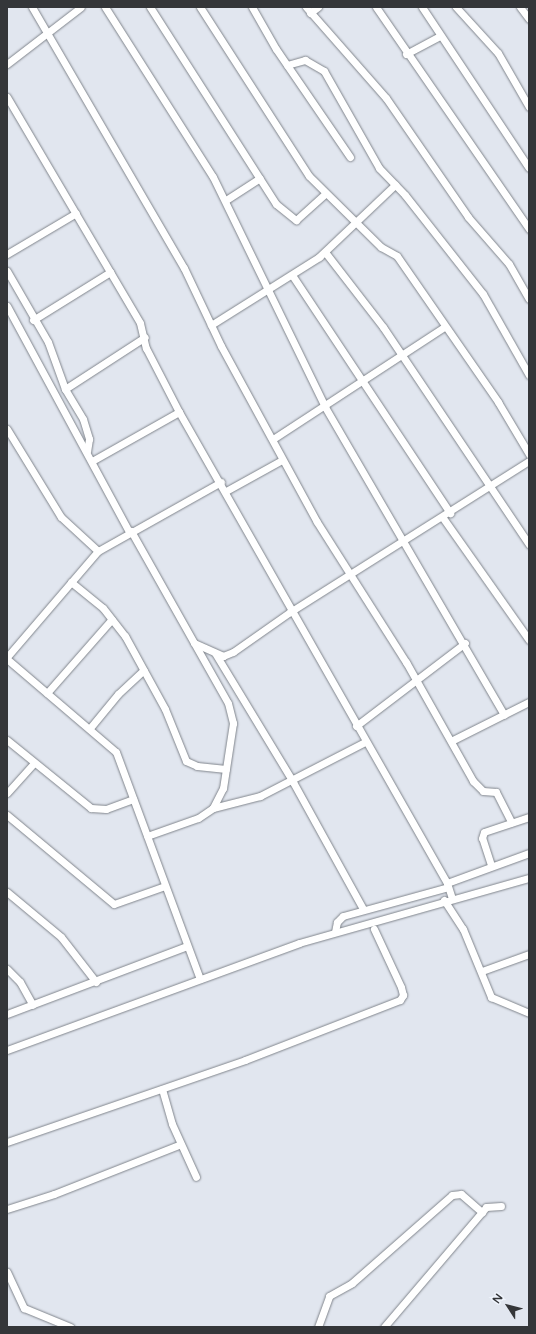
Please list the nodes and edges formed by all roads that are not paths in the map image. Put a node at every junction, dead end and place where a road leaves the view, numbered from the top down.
1 (32, 7) edge
2 (81, 7) edge
3 (105, 7) edge
4 (150, 7) edge
5 (200, 7) edge
6 (252, 7) edge
7 (318, 7) edge
8 (376, 7) edge
9 (422, 7) edge
10 (456, 7) edge
11 (520, 7) edge
12 (308, 10) edge
13 (529, 18) edge
14 (46, 35) junction
15 (440, 36) junction
16 (406, 54) junction
17 (7, 64) edge
18 (287, 65) junction
19 (7, 97) edge
20 (529, 107) edge
21 (350, 157) dead end
22 (529, 168) edge
23 (260, 178) junction
24 (395, 185) junction
25 (324, 194) junction
26 (226, 200) junction
27 (76, 213) junction
28 (359, 223) junction
29 (528, 226) edge
30 (325, 252) junction
31 (7, 254) edge
32 (7, 271) edge
33 (110, 272) junction
34 (292, 275) junction
35 (270, 290) junction
36 (529, 299) edge
37 (7, 306) edge
38 (33, 320) junction
39 (211, 326) junction
40 (444, 327) junction
41 (145, 337) junction
42 (402, 357) junction
43 (529, 375) edge
44 (364, 382) junction
45 (65, 389) junction
46 (326, 407) junction
47 (179, 412) junction
48 (8, 433) edge
49 (273, 439) junction
50 (87, 451) junction
51 (529, 454) edge
52 (282, 460) junction
53 (92, 461) junction
54 (529, 461) edge
55 (221, 482) junction
56 (492, 485) junction
57 (226, 491) junction
58 (450, 513) junction
59 (443, 518) junction
60 (130, 531) junction
61 (403, 544) junction
62 (529, 544) edge
63 (98, 551) junction
64 (350, 577) junction
65 (70, 582) junction
66 (290, 612) junction
67 (112, 619) junction
68 (529, 640) edge
69 (194, 643) junction
70 (465, 643) junction
71 (215, 653) junction
72 (7, 658) edge
73 (144, 670) junction
74 (416, 681) junction
75 (48, 694) junction
76 (529, 702) edge
77 (504, 715) junction
78 (356, 726) junction
79 (90, 728) junction
80 (7, 740) edge
81 (453, 740) junction
82 (365, 742) junction
83 (34, 763) junction
84 (226, 769) junction
85 (293, 782) junction
86 (7, 792) edge
87 (133, 800) junction
88 (213, 808) junction
89 (7, 816) edge
90 (529, 817) edge
91 (511, 822) junction
92 (146, 836) junction
93 (529, 853) edge
94 (491, 865) junction
95 (529, 878) edge
96 (448, 885) junction
97 (165, 886) junction
98 (7, 892) edge
99 (448, 899) junction
100 (363, 910) junction
101 (374, 929) dead end
102 (335, 932) junction
103 (187, 946) junction
104 (529, 954) edge
105 (7, 969) edge
106 (482, 971) junction
107 (200, 979) junction
108 (96, 982) junction
109 (33, 1005) junction
110 (529, 1013) edge
111 (7, 1014) edge
112 (7, 1050) edge
113 (162, 1088) junction
114 (7, 1142) edge
115 (181, 1144) junction
116 (196, 1177) dead end
117 (501, 1206) dead end
118 (7, 1209) edge
119 (482, 1212) junction
120 (7, 1272) edge
121 (8, 1279) edge
122 (70, 1327) edge
123 (318, 1327) edge
124 (384, 1327) edge

1 - 14 street
2 - 14 street
3 - 26 street
4 - 23 street
5 - 25 street
6 - 18 street
7 - 12 street
8 - 16 street
9 - 15 street
10 - 20 street
11 - 13 street
12 - 36 street
14 - 17 street
14 - 39 street
15 - 16 street
15 - 22 street
16 - 29 street
18 - 21 street
18 - 24 street
19 - 27 street
23 - 25 street
23 - 26 street
24 - 28 street
24 - 43 street
25 - 28 street
26 - 35 street
27 - 31 street
27 - 33 street
28 - 30 street
28 - 40 street
30 - 34 street
30 - 42 street
32 - 38 street
33 - 38 street
33 - 41 street
34 - 35 street
34 - 44 street
35 - 39 street
35 - 46 street
37 - 50 street
38 - 45 street
39 - 49 street
40 - 42 street
40 - 51 street
41 - 45 street
41 - 47 street
42 - 44 street
42 - 56 street
44 - 46 street
44 - 58 street
45 - 50 street
46 - 49 street
46 - 61 street
47 - 53 street
47 - 55 street
48 - 63 street
49 - 52 street
50 - 53 street
52 - 57 street
52 - 64 street
53 - 60 street
54 - 56 street
55 - 57 street
55 - 60 street
56 - 58 street
56 - 62 street
57 - 66 street
58 - 59 street
59 - 61 street
59 - 68 street
60 - 63 street
60 - 69 street
61 - 64 street
61 - 70 street
63 - 65 street
64 - 66 street
64 - 74 street
65 - 67 street
65 - 72 street
66 - 71 street
66 - 78 street
67 - 73 street
67 - 75 street
69 - 71 street
69 - 84 street
70 - 74 street
70 - 77 street
71 - 85 street
72 - 75 street
73 - 79 street
73 - 84 street
74 - 78 street
74 - 81 street
75 - 79 street
76 - 77 street
77 - 81 street
78 - 82 street
79 - 87 street
80 - 83 street
81 - 91 street
82 - 85 street
82 - 96 street
83 - 86 street
83 - 87 street
84 - 88 street
85 - 88 street
85 - 100 street
87 - 92 street
88 - 92 street
89 - 97 street
90 - 91 street
91 - 94 street
92 - 97 street
93 - 94 street
94 - 96 street
95 - 99 street
96 - 99 street
96 - 100 street
97 - 103 street
98 - 108 street
99 - 102 street
99 - 106 street
100 - 102 street
101 - 113 street
102 - 107 street
103 - 107 street
103 - 108 street
104 - 106 street
105 - 109 street
106 - 110 street
107 - 112 street
108 - 109 street
109 - 111 street
113 - 114 street
113 - 115 street
115 - 116 street
115 - 118 street
117 - 119 street
119 - 123 street
119 - 124 street
120 - 121 street
121 - 122 street

